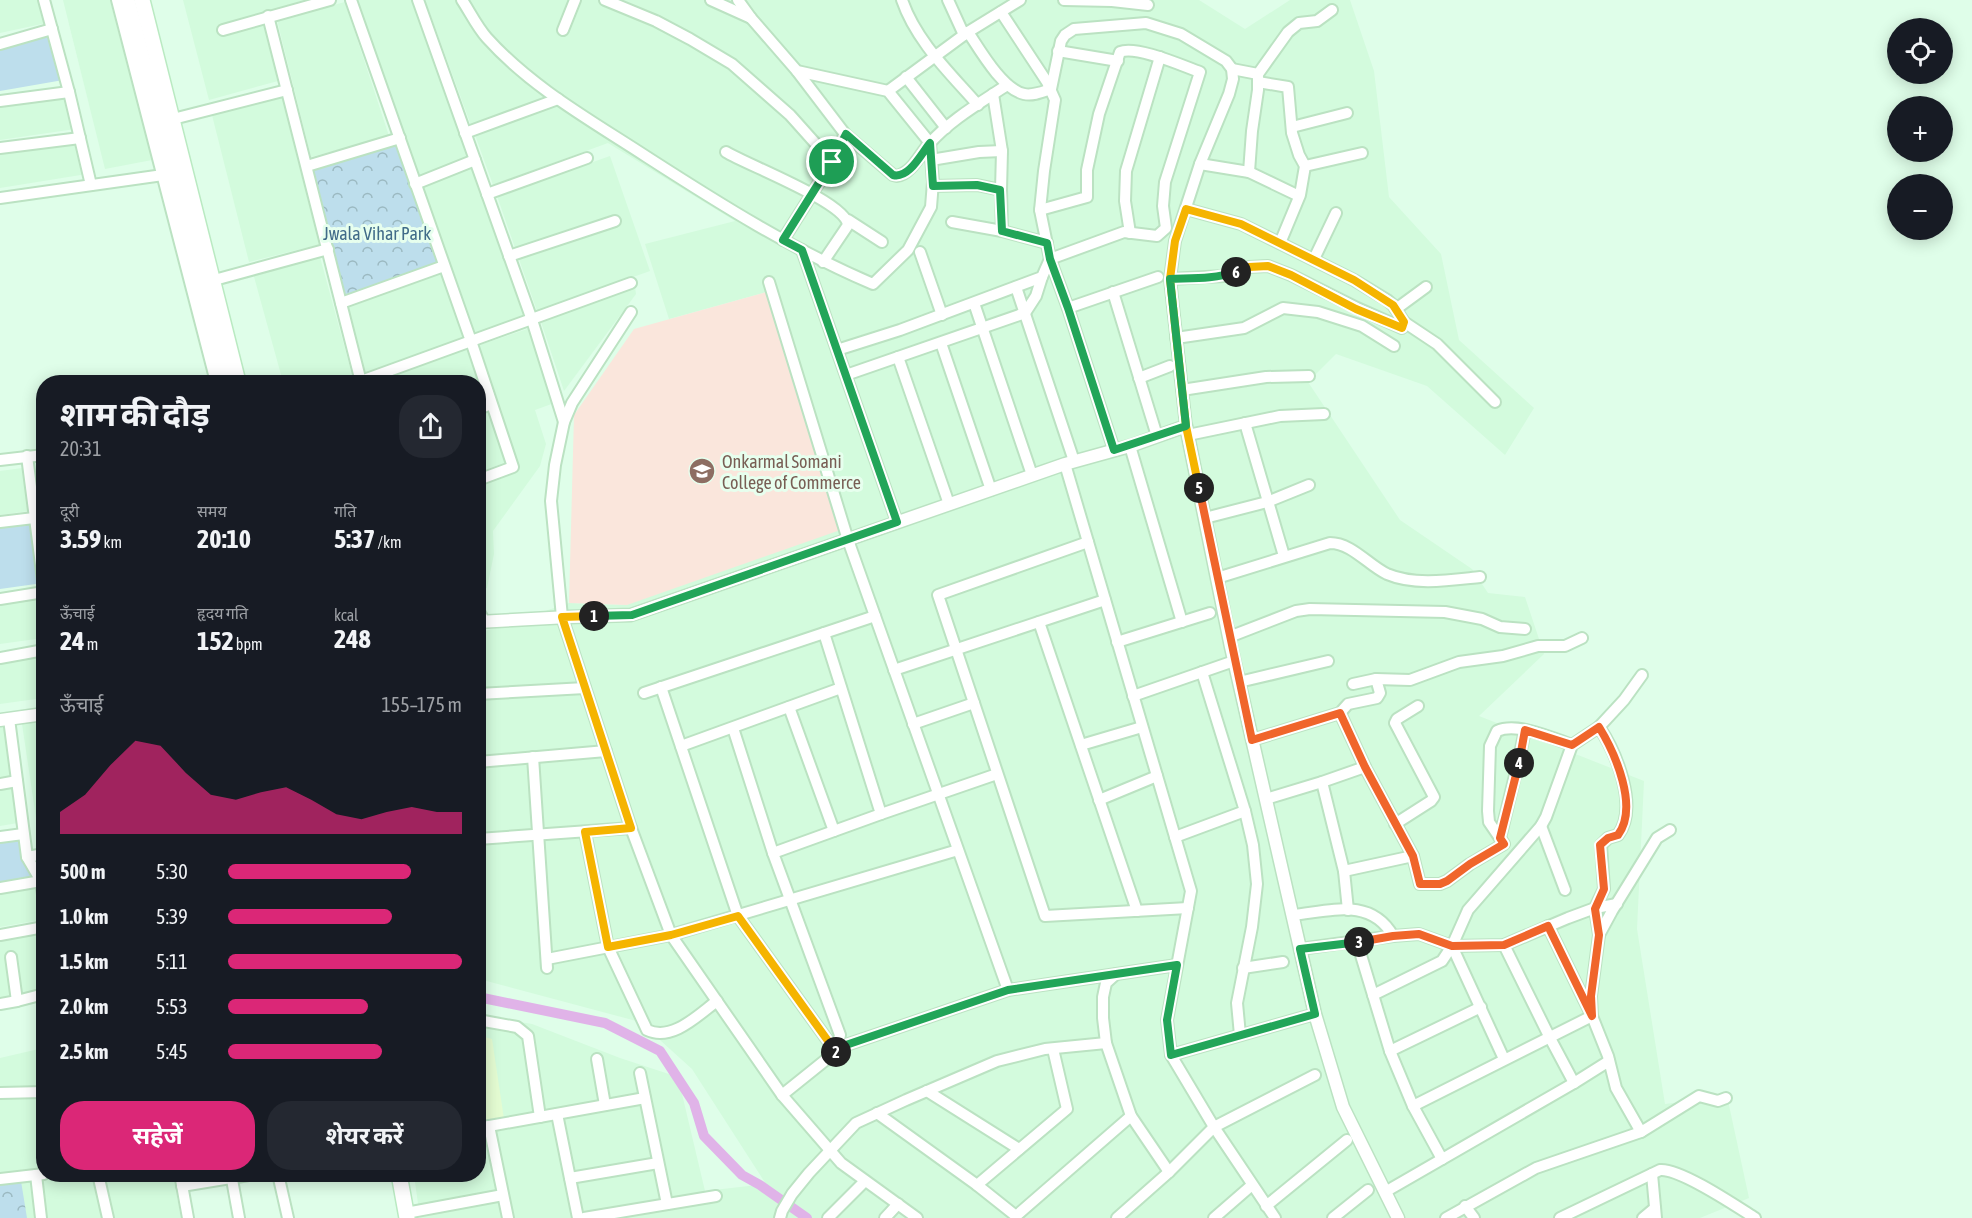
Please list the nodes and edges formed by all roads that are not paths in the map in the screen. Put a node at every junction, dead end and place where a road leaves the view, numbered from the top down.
1 (44, 0) edge
2 (117, 0) edge
3 (127, 0) edge
4 (142, 0) edge
5 (330, 0) edge
6 (351, 0) edge
7 (418, 0) edge
8 (462, 0) edge
9 (575, 0) edge
10 (605, 0) edge
11 (711, 0) edge
12 (738, 0) edge
13 (902, 0) edge
14 (948, 0) edge
15 (1064, 0) edge
16 (1013, 2) edge
17 (1150, 2) edge
18 (1332, 10) dead end
19 (1001, 12) junction
20 (268, 16) junction
21 (751, 18) junction
22 (1146, 23) junction
23 (52, 29) junction
24 (223, 30) dead end
25 (563, 30) dead end
26 (966, 34) junction
27 (0, 44) edge
28 (1058, 51) junction
29 (935, 56) junction
30 (1160, 57) junction
31 (1118, 61) junction
32 (1232, 69) junction
33 (797, 71) junction
34 (906, 77) junction
35 (1258, 78) junction
36 (1006, 85) junction
37 (287, 90) junction
38 (888, 91) junction
39 (69, 92) junction
40 (993, 94) junction
41 (1053, 94) junction
42 (0, 101) edge
43 (554, 101) junction
44 (978, 105) junction
45 (1347, 113) dead end
46 (172, 119) junction
47 (1292, 127) junction
48 (946, 128) junction
49 (465, 133) junction
50 (846, 134) junction
51 (80, 138) junction
52 (400, 138) junction
53 (930, 143) junction
54 (0, 148) edge
55 (1002, 151) junction
56 (726, 152) dead end
57 (1362, 153) dead end
58 (587, 158) dead end
59 (475, 160) junction
60 (932, 160) junction
61 (832, 162) junction
62 (1200, 165) junction
63 (307, 166) junction
64 (1305, 166) junction
65 (1249, 172) junction
66 (167, 173) junction
67 (416, 184) junction
68 (91, 185) junction
69 (933, 186) junction
70 (1000, 190) junction
71 (487, 194) junction
72 (812, 194) junction
73 (1299, 196) junction
74 (0, 198) edge
75 (1186, 209) junction
76 (1041, 210) junction
77 (1336, 213) dead end
78 (848, 220) junction
79 (615, 221) dead end
80 (952, 222) dead end
81 (1002, 231) junction
82 (1130, 233) junction
83 (783, 240) junction
84 (882, 242) dead end
85 (1047, 243) junction
86 (1280, 243) junction
87 (328, 249) junction
88 (802, 250) junction
89 (920, 252) dead end
90 (509, 255) junction
91 (1050, 259) junction
92 (1314, 260) junction
93 (823, 262) junction
94 (444, 266) junction
95 (1158, 277) dead end
96 (1042, 278) junction
97 (1170, 279) junction
98 (207, 282) junction
99 (769, 282) dead end
100 (631, 283) dead end
101 (1016, 287) junction
102 (1426, 287) dead end
103 (1113, 292) junction
104 (341, 303) junction
105 (974, 303) junction
106 (1068, 308) junction
107 (1396, 309) junction
108 (631, 312) dead end
109 (1025, 313) junction
110 (942, 315) junction
111 (532, 320) junction
112 (1404, 322) junction
113 (983, 329) junction
114 (1176, 338) junction
115 (471, 342) junction
116 (940, 343) junction
117 (1394, 346) dead end
118 (837, 350) junction
119 (898, 357) junction
120 (1170, 366) dead end
121 (214, 375) edge
122 (226, 375) edge
123 (236, 375) edge
124 (359, 375) edge
125 (380, 375) edge
126 (482, 375) edge
127 (846, 375) junction
128 (1309, 376) dead end
129 (1139, 378) junction
130 (486, 388) edge
131 (1182, 390) junction
132 (1495, 402) dead end
133 (491, 404) junction
134 (486, 406) edge
135 (1324, 414) dead end
136 (564, 422) junction
137 (1245, 423) junction
138 (1184, 429) junction
139 (1157, 436) junction
140 (1131, 446) junction
141 (1114, 450) junction
142 (36, 455) edge
143 (27, 456) junction
144 (0, 460) edge
145 (1069, 463) junction
146 (1032, 475) junction
147 (486, 477) edge
148 (1309, 485) dead end
149 (991, 490) junction
150 (1267, 502) junction
151 (949, 504) junction
152 (34, 518) junction
153 (1205, 518) junction
154 (0, 522) edge
155 (897, 522) junction
156 (36, 532) edge
157 (848, 540) junction
158 (1088, 542) junction
159 (1284, 556) junction
160 (1480, 577) dead end
161 (1217, 578) junction
162 (36, 592) edge
163 (0, 599) edge
164 (1105, 600) junction
165 (1210, 613) dead end
166 (875, 616) junction
167 (562, 617) junction
168 (486, 622) edge
169 (1039, 622) junction
170 (1182, 622) junction
171 (1524, 628) dead end
172 (824, 633) junction
173 (1229, 637) junction
174 (1582, 638) dead end
175 (1117, 642) junction
176 (956, 649) junction
177 (36, 651) edge
178 (0, 658) edge
179 (1328, 661) dead end
180 (1228, 663) junction
181 (894, 670) junction
182 (1202, 672) junction
183 (1642, 675) dead end
184 (1376, 679) junction
185 (1239, 682) junction
186 (1353, 684) dead end
187 (662, 687) junction
188 (585, 688) junction
189 (842, 688) junction
190 (644, 693) dead end
191 (486, 694) edge
192 (1133, 696) junction
193 (974, 704) junction
194 (1418, 706) dead end
195 (789, 707) junction
196 (1340, 713) junction
197 (36, 715) edge
198 (5, 720) edge
199 (914, 724) junction
200 (1142, 727) junction
201 (1599, 727) junction
202 (733, 728) junction
203 (1525, 730) junction
204 (1252, 740) junction
205 (1081, 745) junction
206 (1572, 745) junction
207 (681, 746) junction
208 (606, 751) junction
209 (533, 757) junction
210 (486, 761) edge
211 (1365, 767) junction
212 (998, 774) junction
213 (1156, 776) junction
214 (17, 781) junction
215 (1322, 782) junction
216 (0, 784) edge
217 (938, 794) junction
218 (1266, 799) junction
219 (1099, 800) junction
220 (1245, 811) junction
221 (881, 814) junction
222 (1395, 824) junction
223 (1540, 826) junction
224 (631, 828) junction
225 (1670, 830) dead end
226 (834, 831) junction
227 (585, 832) junction
228 (22, 834) junction
229 (538, 835) junction
230 (0, 837) edge
231 (1175, 837) junction
232 (486, 838) edge
233 (1500, 838) junction
234 (958, 850) junction
235 (773, 853) junction
236 (36, 855) edge
237 (1413, 856) junction
238 (27, 857) junction
239 (1344, 871) junction
240 (36, 873) edge
241 (36, 885) edge
242 (0, 888) edge
243 (1565, 890) dead end
244 (790, 900) junction
245 (1617, 904) junction
246 (1188, 908) junction
247 (1595, 909) junction
248 (1137, 910) junction
249 (1348, 910) junction
250 (1293, 915) junction
251 (738, 916) junction
252 (1548, 926) junction
253 (36, 928) edge
254 (0, 934) edge
255 (671, 935) junction
256 (1599, 935) junction
257 (1393, 936) junction
258 (1357, 942) junction
259 (1504, 945) junction
260 (1452, 946) junction
261 (608, 947) junction
262 (1300, 949) junction
263 (11, 957) dead end
264 (1282, 962) dead end
265 (1177, 965) junction
266 (1243, 969) junction
267 (1116, 974) junction
268 (1008, 990) junction
269 (1373, 995) junction
270 (36, 996) edge
271 (17, 1001) junction
272 (717, 1001) junction
273 (0, 1004) edge
274 (1481, 1007) junction
275 (1308, 1016) junction
276 (1592, 1016) junction
277 (486, 1021) edge
278 (1240, 1035) junction
279 (1550, 1038) junction
280 (1106, 1043) junction
281 (1053, 1049) junction
282 (1390, 1051) junction
283 (836, 1052) junction
284 (1171, 1055) junction
285 (597, 1059) dead end
286 (1504, 1059) junction
287 (1609, 1061) junction
288 (640, 1073) dead end
289 (1315, 1075) dead end
290 (1574, 1083) junction
291 (927, 1091) junction
292 (0, 1092) edge
293 (36, 1092) edge
294 (782, 1095) junction
295 (645, 1098) junction
296 (1726, 1098) dead end
297 (605, 1105) junction
298 (1413, 1106) junction
299 (877, 1113) junction
300 (557, 1114) junction
301 (1131, 1116) junction
302 (540, 1117) junction
303 (486, 1127) edge
304 (1214, 1127) junction
305 (1641, 1132) junction
306 (486, 1134) edge
307 (1347, 1140) dead end
308 (1018, 1149) junction
309 (830, 1150) junction
310 (1442, 1159) junction
311 (658, 1163) junction
312 (1169, 1172) junction
313 (36, 1174) edge
314 (1652, 1174) junction
315 (570, 1178) junction
316 (0, 1179) edge
317 (865, 1181) junction
318 (40, 1182) edge
319 (100, 1182) edge
320 (181, 1182) edge
321 (232, 1182) edge
322 (280, 1182) edge
323 (392, 1182) edge
324 (400, 1182) edge
325 (977, 1185) junction
326 (1252, 1185) junction
327 (1368, 1190) dead end
328 (1385, 1192) junction
329 (503, 1195) junction
330 (716, 1196) dead end
331 (667, 1204) junction
332 (898, 1204) junction
333 (1266, 1206) junction
334 (1465, 1206) junction
335 (1656, 1213) edge
336 (781, 1214) edge
337 (403, 1216) edge
338 (1219, 1216) edge
339 (41, 1218) edge
340 (108, 1218) edge
341 (188, 1218) edge
342 (239, 1218) edge
343 (288, 1218) edge
344 (508, 1218) edge
345 (578, 1218) edge
346 (584, 1218) edge
347 (828, 1218) edge
348 (885, 1218) edge
349 (917, 1218) edge
350 (1118, 1218) edge
351 (1275, 1218) edge
352 (1333, 1218) edge
353 (1398, 1218) edge
354 (1446, 1218) edge
355 (1474, 1218) edge
356 (1560, 1218) edge
357 (1643, 1218) edge
358 (1755, 1218) edge

1 - 23 street
2 - 66 street
3 - 66 main road
4 - 46 main road
5 - 20 street
6 - 52 street
7 - 49 street
8 - 43 street
9 - 25 street
10 - 61 street
11 - 21 street
12 - 21 street
13 - 29 street
14 - 26 street
15 - 17 street
16 - 19 street
17 - 22 street
18 - 35 street
19 - 26 street
19 - 41 street
20 - 24 street
20 - 37 street
21 - 33 street
22 - 28 street
22 - 32 street
23 - 27 street
23 - 39 street
26 - 29 street
26 - 36 street
28 - 31 street
28 - 41 street
29 - 34 street
29 - 44 street
30 - 31 street
30 - 82 street
30 - 82 street
31 - 76 street
32 - 35 street
32 - 62 street
33 - 38 street
33 - 50 street
34 - 38 street
34 - 48 street
35 - 47 street
35 - 65 street
36 - 40 street
36 - 41 street
37 - 46 street
37 - 63 street
38 - 53 street
39 - 42 street
39 - 51 street
40 - 44 street
40 - 55 street
41 - 76 street
43 - 49 street
43 - 83 street
44 - 48 street
45 - 47 street
46 - 98 main road
47 - 64 street
48 - 53 street
49 - 59 street
50 - 53 street
50 - 61 street
51 - 54 street
51 - 68 street
52 - 63 street
52 - 67 street
53 - 60 street
55 - 60 street
55 - 70 street
56 - 72 street
57 - 64 street
58 - 71 street
59 - 67 street
59 - 71 street
60 - 69 street
61 - 72 street
62 - 65 street
62 - 75 street
63 - 87 street
64 - 73 street
65 - 73 street
66 - 68 street
66 - 98 main road
66 - 121 street
67 - 94 street
68 - 74 street
69 - 70 street
69 - 93 street
70 - 81 street
71 - 90 street
72 - 78 street
72 - 83 street
73 - 86 street
75 - 86 street
75 - 97 street
76 - 85 street
77 - 92 street
78 - 84 street
78 - 93 street
79 - 90 street
80 - 81 street
81 - 85 street
82 - 91 street
83 - 88 street
85 - 91 street
86 - 92 street
87 - 98 street
87 - 104 street
88 - 93 street
88 - 118 street
89 - 110 street
90 - 111 street
91 - 96 street
91 - 106 street
92 - 107 street
94 - 104 street
94 - 115 street
95 - 103 street
96 - 101 street
96 - 109 street
97 - 112 street
97 - 114 street
98 - 122 main road
98 - 123 main road
99 - 157 street
100 - 111 street
101 - 105 street
101 - 109 street
102 - 107 street
103 - 106 street
103 - 129 street
104 - 124 street
105 - 110 street
105 - 113 street
106 - 141 street
107 - 112 street
108 - 136 street
109 - 113 street
109 - 145 street
110 - 118 street
111 - 115 street
111 - 136 street
112 - 132 street
113 - 116 street
113 - 146 street
114 - 117 street
114 - 131 street
115 - 125 street
115 - 126 street
116 - 119 street
116 - 149 street
118 - 127 street
119 - 127 street
119 - 151 street
120 - 129 street
127 - 155 street
128 - 131 street
129 - 139 street
130 - 133 street
131 - 138 street
133 - 134 street
133 - 147 street
135 - 137 street
136 - 167 street
137 - 138 street
137 - 150 street
138 - 139 street
138 - 153 street
139 - 140 street
140 - 141 street
140 - 170 street
141 - 145 street
142 - 143 street
143 - 144 street
143 - 152 street
145 - 146 street
145 - 158 street
146 - 149 street
148 - 150 street
149 - 151 street
150 - 153 street
150 - 159 street
151 - 155 street
152 - 154 street
152 - 156 street
153 - 161 street
155 - 157 street
157 - 166 street
157 - 167 street
158 - 164 street
158 - 176 street
159 - 160 street
159 - 161 street
161 - 173 street
162 - 163 street
164 - 169 street
164 - 175 street
165 - 170 street
166 - 172 street
166 - 181 street
167 - 168 street
167 - 188 street
169 - 176 street
169 - 205 street
170 - 175 street
171 - 173 street
172 - 187 street
172 - 189 street
173 - 180 street
174 - 184 street
175 - 192 street
176 - 181 street
176 - 193 street
177 - 178 street
179 - 185 street
180 - 182 street
180 - 185 street
181 - 199 street
182 - 192 street
182 - 220 street
183 - 201 street
184 - 186 street
184 - 196 street
185 - 204 street
187 - 190 street
187 - 207 street
188 - 191 street
188 - 208 street
189 - 195 street
189 - 221 street
192 - 200 street
193 - 199 street
193 - 212 street
194 - 222 street
195 - 202 street
195 - 226 street
196 - 204 street
196 - 211 street
197 - 198 street
198 - 214 street
199 - 217 street
200 - 205 street
200 - 213 street
201 - 206 street
201 - 247 street
202 - 207 street
202 - 235 street
203 - 206 street
203 - 233 street
203 - 233 street
204 - 218 street
205 - 219 street
206 - 223 street
207 - 251 street
208 - 209 street
208 - 224 street
209 - 210 street
209 - 229 street
211 - 215 street
211 - 222 street
212 - 217 street
212 - 248 street
213 - 219 street
213 - 231 street
214 - 216 street
214 - 228 street
215 - 218 street
215 - 239 street
217 - 221 street
217 - 234 street
218 - 250 street
219 - 248 street
220 - 231 street
220 - 266 street
221 - 226 street
222 - 237 street
223 - 243 street
223 - 260 street
224 - 227 street
224 - 255 street
225 - 245 street
226 - 235 street
227 - 229 street
227 - 261 street
228 - 230 street
228 - 238 street
229 - 232 street
229 - 261 street
231 - 246 street
233 - 237 street
234 - 244 street
234 - 268 street
235 - 244 street
236 - 238 street
237 - 239 street
238 - 240 street
239 - 249 street
241 - 242 street
244 - 251 street
244 - 283 street
245 - 247 street
245 - 256 street
246 - 248 street
246 - 265 street
247 - 252 street
247 - 256 street
249 - 250 street
249 - 257 street
250 - 262 street
251 - 255 street
251 - 283 street
252 - 259 street
252 - 276 street
253 - 254 street
255 - 261 street
255 - 272 street
256 - 276 street
257 - 258 street
257 - 260 street
258 - 262 street
258 - 269 street
259 - 260 street
259 - 279 street
260 - 269 street
260 - 274 street
261 - 272 street
262 - 275 street
263 - 271 street
264 - 266 street
265 - 267 street
265 - 284 street
266 - 278 street
267 - 268 street
267 - 280 street
268 - 283 street
269 - 282 street
270 - 271 street
271 - 273 street
272 - 294 street
274 - 282 street
274 - 286 street
275 - 278 street
275 - 328 street
276 - 279 street
276 - 287 street
277 - 302 street
278 - 284 street
279 - 286 street
279 - 290 street
280 - 281 street
280 - 301 street
281 - 291 street
281 - 308 street
282 - 298 street
283 - 294 street
284 - 304 street
285 - 297 street
286 - 298 street
287 - 290 street
287 - 305 street
288 - 295 street
289 - 304 street
290 - 310 street
291 - 299 street
291 - 308 street
292 - 293 street
294 - 309 street
295 - 297 street
295 - 311 street
296 - 305 street
297 - 300 street
298 - 310 street
299 - 309 street
299 - 325 street
300 - 302 street
300 - 315 street
301 - 312 street
301 - 325 street
302 - 303 street
304 - 312 street
304 - 326 street
305 - 334 street
306 - 329 street
307 - 333 street
308 - 325 street
309 - 317 street
309 - 336 street
310 - 328 street
311 - 315 street
311 - 331 street
312 - 350 street
313 - 316 street
314 - 335 street
314 - 356 street
314 - 358 street
315 - 345 street
317 - 332 street
317 - 347 street
318 - 339 street
319 - 340 street
320 - 341 street
321 - 342 street
322 - 343 street
323 - 337 main road
324 - 337 main road
326 - 333 street
326 - 338 street
327 - 352 street
328 - 353 street
329 - 337 street
329 - 344 street
330 - 331 street
331 - 346 street
332 - 348 street
332 - 349 street
333 - 351 street
334 - 354 street
334 - 355 street
335 - 357 street

